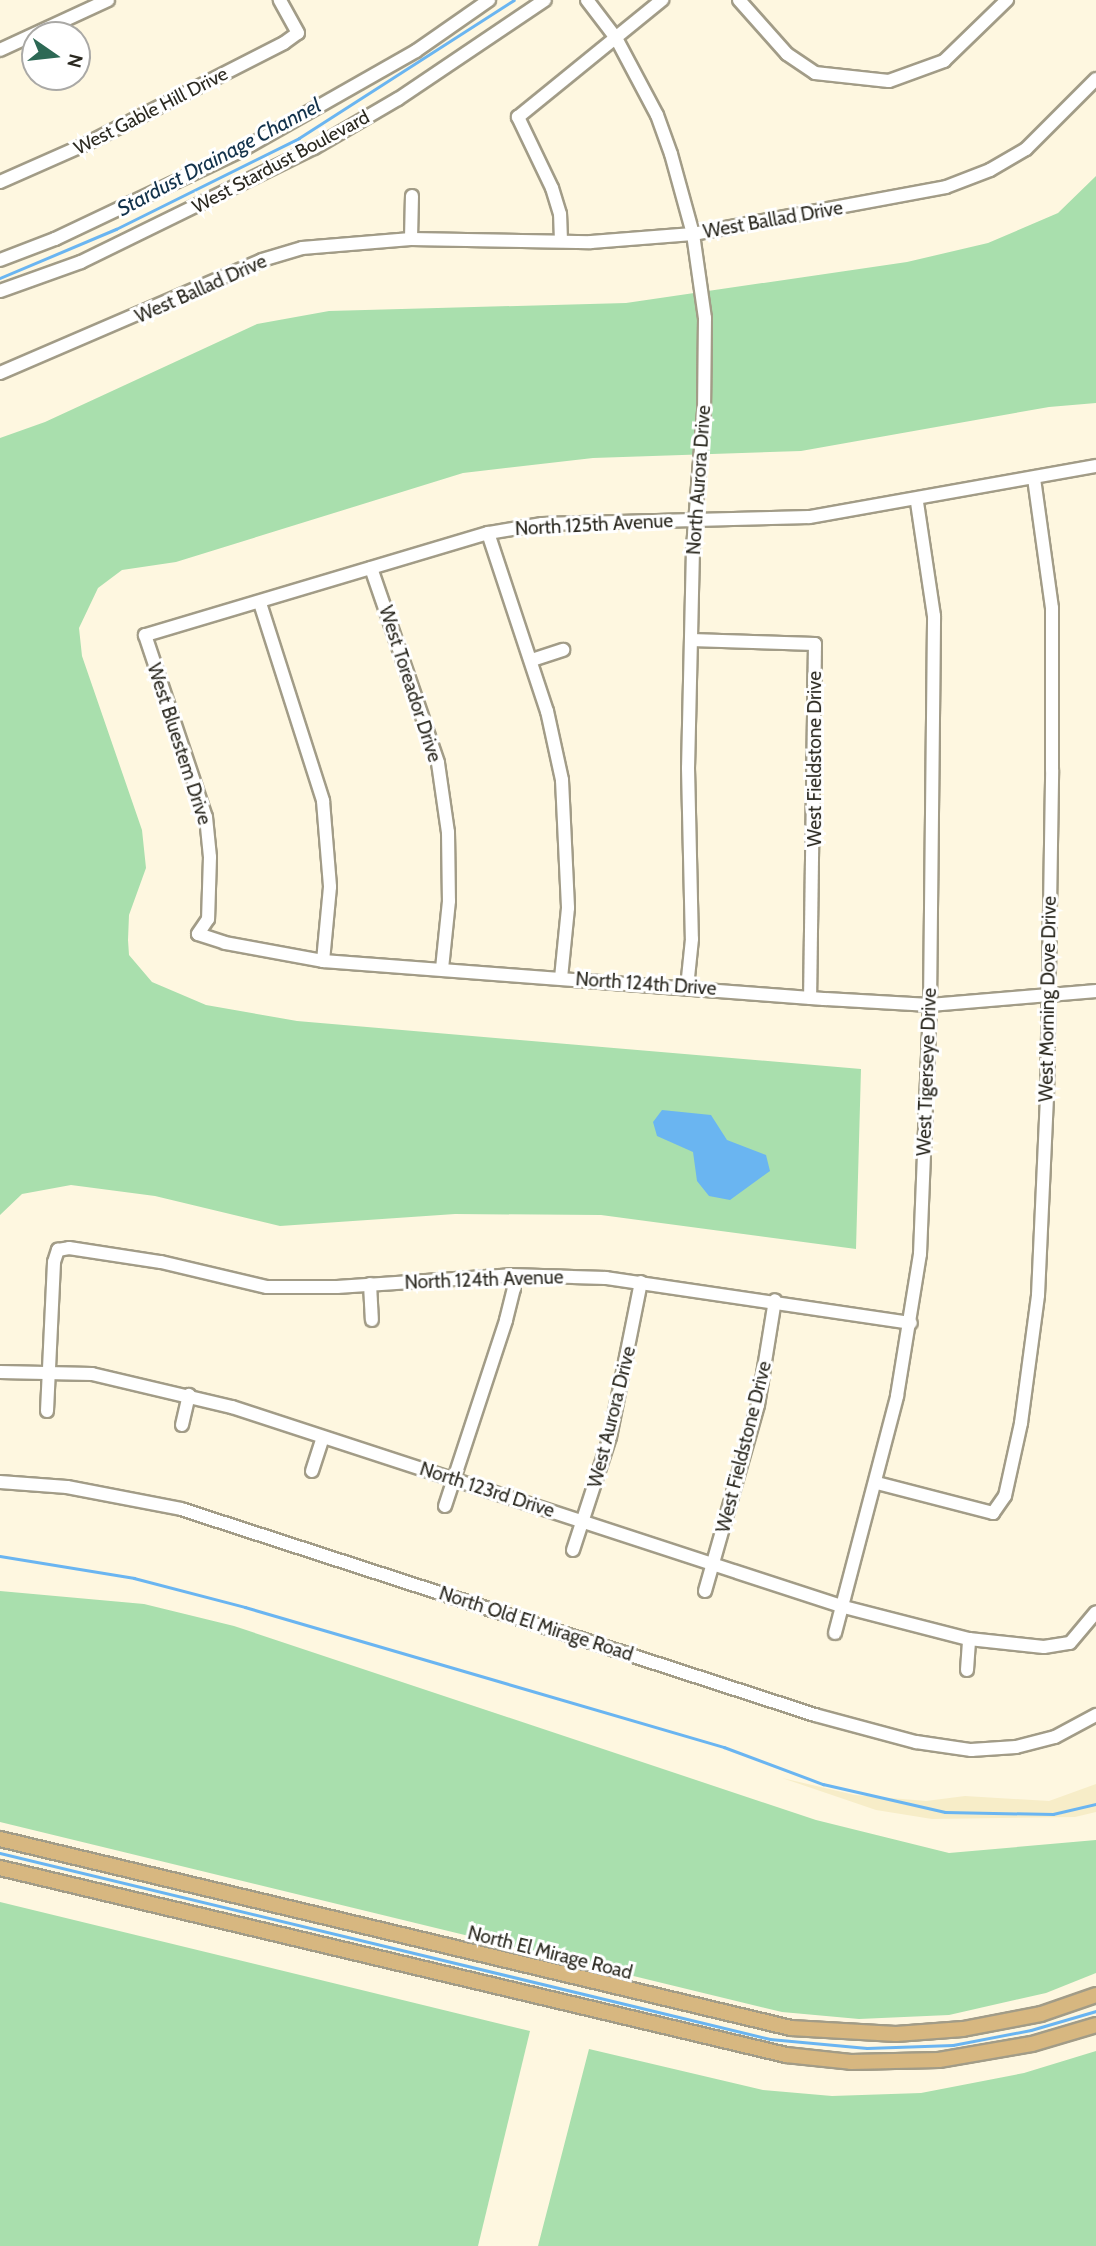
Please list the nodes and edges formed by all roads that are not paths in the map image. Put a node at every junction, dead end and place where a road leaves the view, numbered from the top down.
1 (108, 0) edge
2 (280, 0) edge
3 (489, 0) edge
4 (545, 0) edge
5 (587, 0) edge
6 (662, 0) edge
7 (739, 0) edge
8 (1007, 0) edge
9 (616, 38) junction
10 (0, 50) edge
11 (1096, 79) edge
12 (0, 182) edge
13 (412, 196) dead end
14 (693, 234) junction
15 (411, 239) junction
16 (561, 241) junction
17 (0, 260) edge
18 (0, 292) edge
19 (0, 373) edge
20 (1096, 466) edge
21 (1034, 479) junction
22 (917, 502) junction
23 (694, 519) junction
24 (488, 533) junction
25 (371, 568) junction
26 (260, 603) junction
27 (145, 635) joint
28 (691, 639) junction
29 (563, 650) dead end
30 (532, 660) junction
31 (198, 934) joint
32 (323, 961) junction
33 (442, 969) junction
34 (561, 978) junction
35 (687, 987) junction
36 (1096, 991) edge
37 (1049, 995) junction
38 (810, 998) junction
39 (930, 1005) junction
40 (512, 1275) junction
41 (641, 1282) junction
42 (370, 1284) junction
43 (775, 1300) junction
44 (372, 1320) dead end
45 (911, 1322) junction
46 (49, 1369) junction
47 (0, 1372) edge
48 (189, 1395) junction
49 (47, 1411) dead end
50 (182, 1425) dead end
51 (323, 1438) junction
52 (312, 1471) dead end
53 (454, 1478) junction
54 (0, 1482) edge
55 (877, 1483) junction
56 (445, 1506) dead end
57 (583, 1521) junction
58 (573, 1550) dead end
59 (715, 1564) junction
60 (705, 1591) dead end
61 (844, 1608) junction
62 (1096, 1612) edge
63 (835, 1633) dead end
64 (968, 1639) junction
65 (967, 1670) dead end
66 (1096, 1715) edge
67 (0, 1839) edge
68 (0, 1868) edge
69 (1096, 1995) edge
70 (1096, 2025) edge

1 - 10 street
2 - 12 street, West Gable Hill Drive
3 - 17 street, West Stardust Boulevard
4 - 18 street, West Stardust Boulevard
5 - 9 street, North Aurora Drive
6 - 9 street
7 - 8 street
9 - 14 street, North Aurora Drive
9 - 16 street
11 - 14 street, West Ballad Drive
13 - 15 street
14 - 16 street, West Ballad Drive
14 - 23 street, North Aurora Drive
15 - 16 street, West Ballad Drive
15 - 19 street, West Ballad Drive
20 - 21 street, North 125th Avenue
21 - 22 street, North 125th Avenue
21 - 37 street, West Morning Dove Drive
22 - 23 street, North 125th Avenue
22 - 39 street, West Tigerseye Drive
23 - 24 street, North 125th Avenue
23 - 28 street, North Aurora Drive
24 - 25 street, North 125th Avenue
24 - 30 street
25 - 26 street, North 125th Avenue
25 - 33 street, West Toreador Drive
26 - 27 street, North 125th Avenue
26 - 32 street
27 - 31 street, West Bluestem Drive
28 - 35 street, North Aurora Drive
28 - 38 street, West Fieldstone Drive
29 - 30 street
30 - 34 street
31 - 32 street, North 124th Drive
32 - 33 street, North 124th Drive
33 - 34 street, North 124th Drive
34 - 35 street, North 124th Drive
35 - 38 street, North 124th Drive
36 - 37 street, North 124th Drive
37 - 39 street, North 124th Drive
37 - 55 street, West Morning Dove Drive
38 - 39 street, North 124th Drive
39 - 45 street, West Tigerseye Drive
40 - 41 street, North 124th Avenue
40 - 42 street, North 124th Avenue
40 - 53 street
41 - 43 street, North 124th Avenue
41 - 57 street, West Aurora Drive
42 - 44 street
42 - 46 street, North 124th Avenue
43 - 45 street, North 124th Avenue
43 - 59 street, West Fieldstone Drive
45 - 55 street, West Tigerseye Drive
46 - 47 street, North 123rd Drive
46 - 48 street, North 123rd Drive
46 - 49 street
48 - 50 street
48 - 51 street, North 123rd Drive
51 - 52 street
51 - 53 street, North 123rd Drive
53 - 56 street
53 - 57 street, North 123rd Drive
54 - 66 street, North Old El Mirage Road
55 - 61 street, West Tigerseye Drive
57 - 58 street, West Aurora Drive
57 - 59 street, North 123rd Drive
59 - 60 street, West Fieldstone Drive
59 - 61 street, North 123rd Drive
61 - 63 street, West Tigerseye Drive
61 - 64 street, North 123rd Drive
62 - 64 street, North 123rd Drive
64 - 65 street
67 - 69 main road, North El Mirage Road
68 - 70 main road

